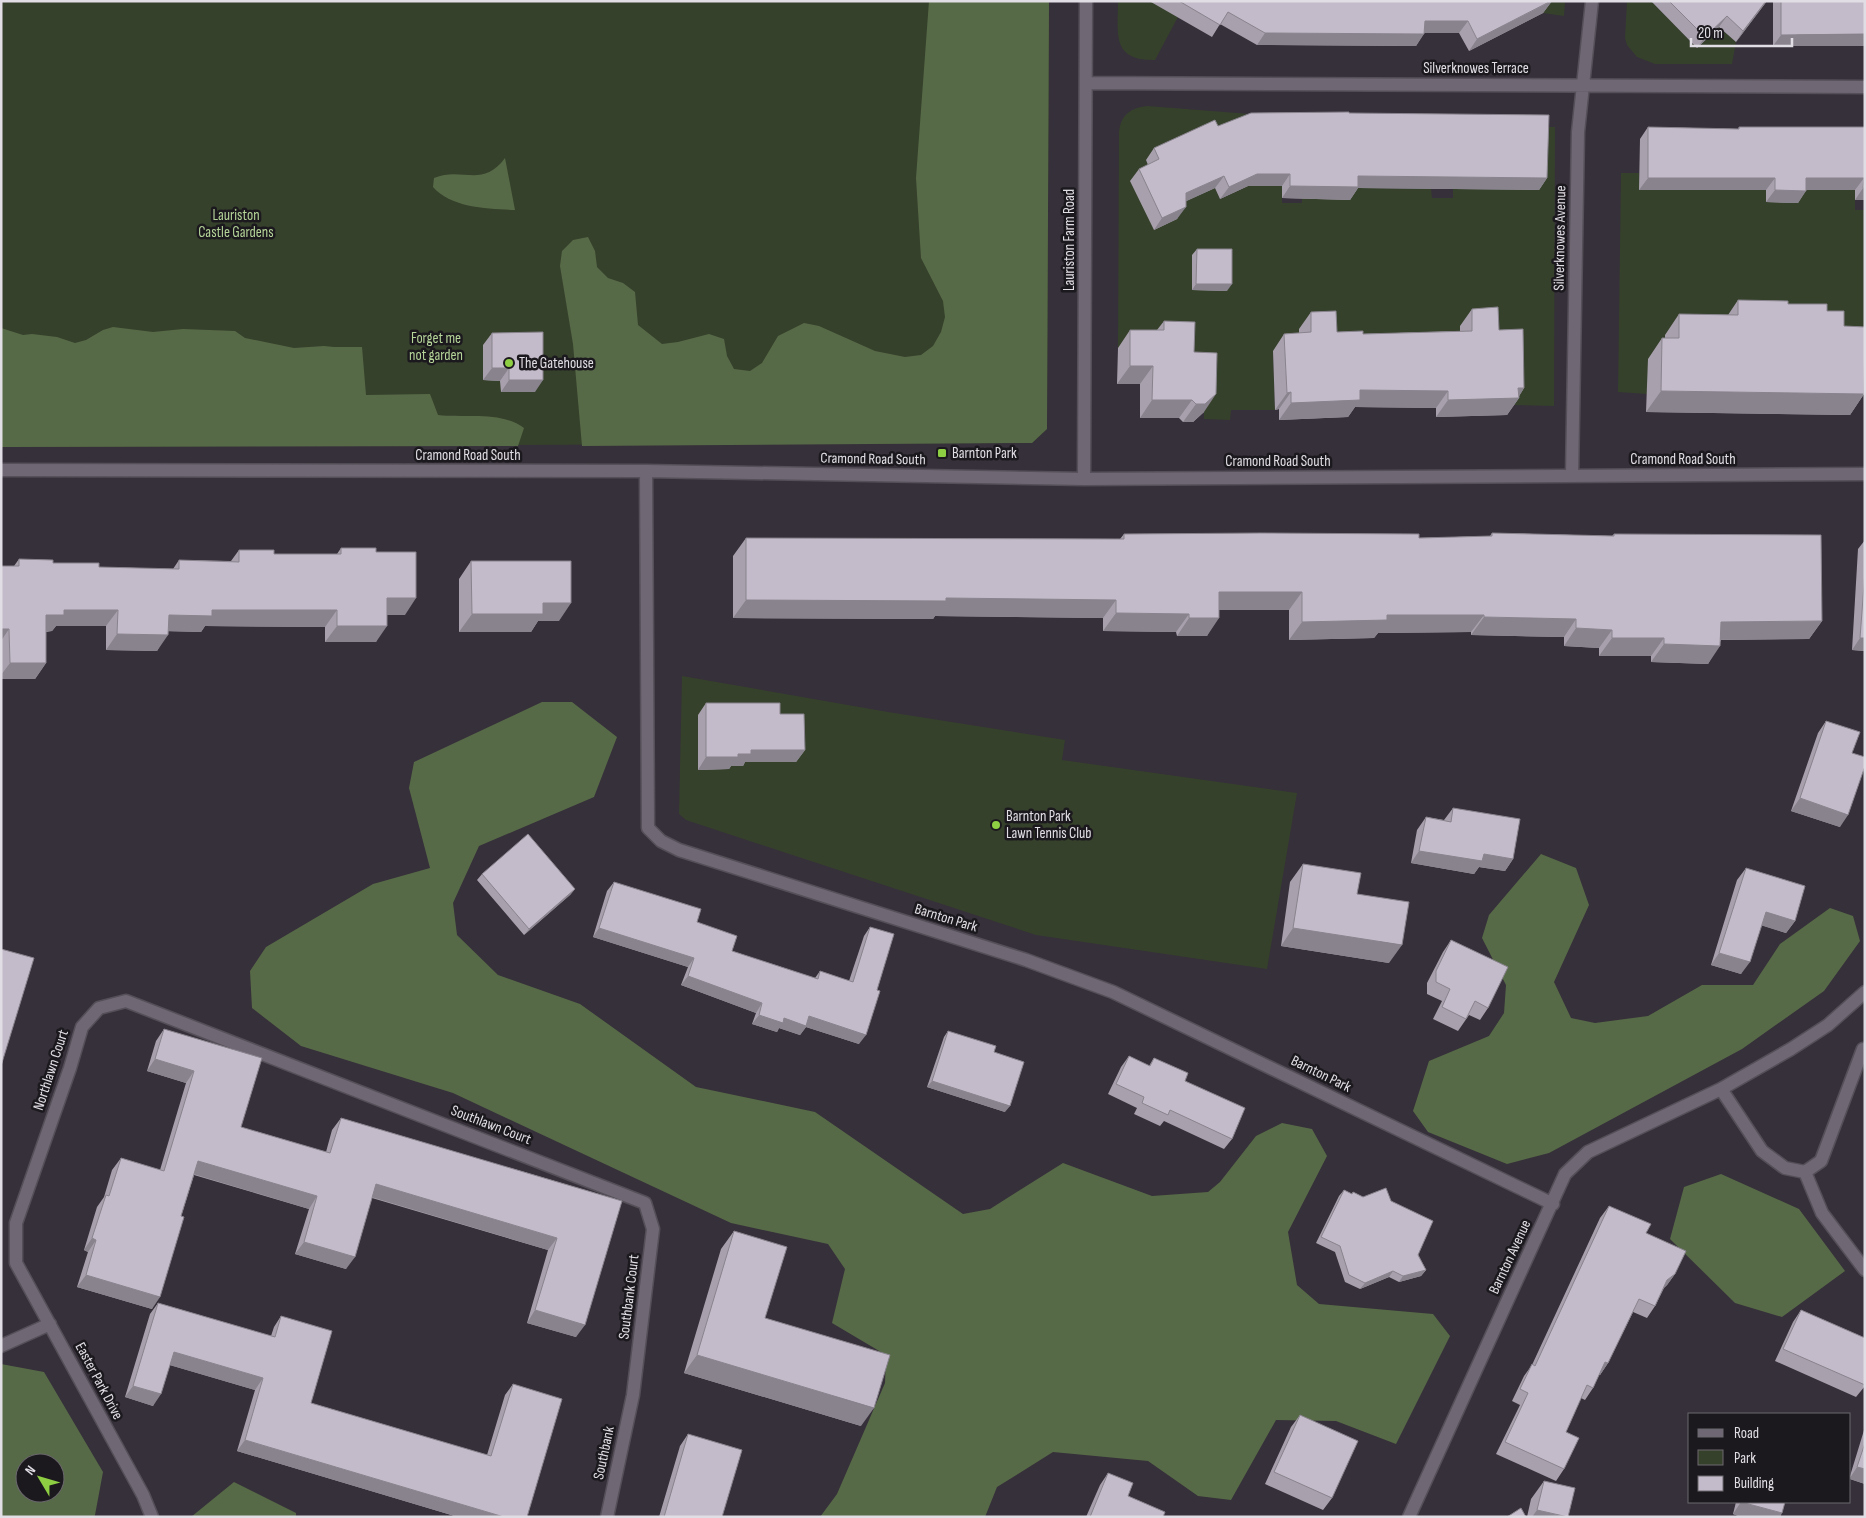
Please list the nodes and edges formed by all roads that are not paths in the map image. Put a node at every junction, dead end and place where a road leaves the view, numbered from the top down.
1 (1086, 1) edge
2 (1592, 1) edge
3 (1087, 83) junction
4 (1583, 84) junction
5 (1865, 87) edge
6 (1, 470) edge
7 (646, 471) junction
8 (1865, 474) edge
9 (1572, 476) junction
10 (1084, 479) junction
11 (1865, 992) edge
12 (1864, 1049) edge
13 (325, 1078) joint
14 (1721, 1089) junction
15 (1806, 1172) junction
16 (645, 1203) joint
17 (1552, 1204) junction
18 (16, 1263) joint
19 (1865, 1270) edge
20 (50, 1324) junction
21 (1, 1346) edge
22 (633, 1395) joint
23 (152, 1517) edge
24 (607, 1517) edge
25 (1409, 1517) edge

1 - 3 street, Lauriston Farm Road
2 - 4 street, Silverknowes Avenue
3 - 4 street, Silverknowes Terrace
3 - 10 street, Lauriston Farm Road
4 - 5 street, Silverknowes Terrace
4 - 9 street, Silverknowes Avenue
6 - 7 street, Cramond Road South
7 - 10 street, Cramond Road South
7 - 17 street, Barnton Park
8 - 9 street, Cramond Road South
9 - 10 street, Cramond Road South
11 - 14 street, Barnton Avenue
12 - 15 street
13 - 16 street, Southlawn Court
13 - 18 street, Northlawn Court
14 - 15 street
14 - 17 street, Barnton Avenue
15 - 19 street
16 - 22 street, Southbank Court
17 - 25 street, Barnton Avenue
18 - 20 street, Easter Park Drive
20 - 21 street
20 - 23 street, Easter Park Drive
22 - 24 street, Southbank

